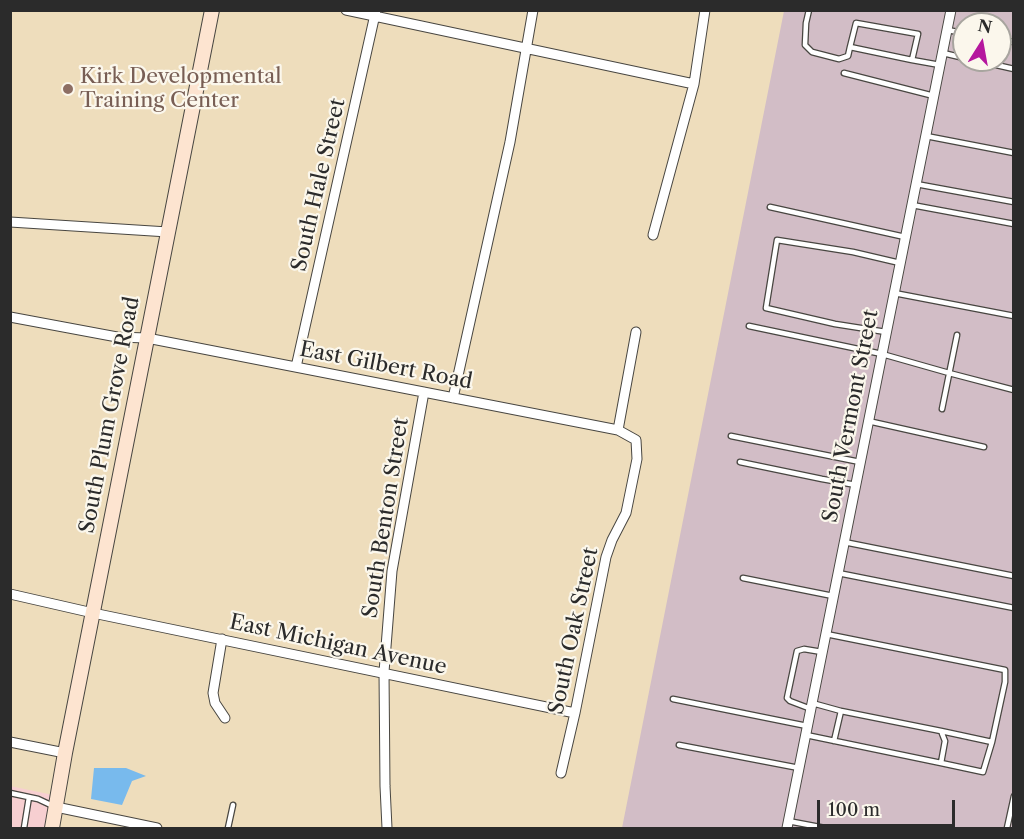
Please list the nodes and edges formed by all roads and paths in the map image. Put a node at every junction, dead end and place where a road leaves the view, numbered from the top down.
1 (212, 10) edge
2 (346, 10) edge
3 (533, 10) edge
4 (705, 10) edge
5 (809, 10) edge
6 (951, 10) edge
7 (375, 13) edge
8 (947, 30) junction
9 (952, 31) edge
10 (850, 47) junction
11 (527, 49) junction
12 (943, 53) junction
13 (952, 55) edge
14 (912, 60) junction
15 (940, 65) junction
16 (844, 73) dead end
17 (694, 84) junction
18 (934, 96) junction
19 (926, 136) junction
20 (1014, 153) edge
21 (916, 184) junction
22 (1014, 202) edge
23 (912, 205) junction
24 (770, 207) dead end
25 (10, 222) edge
26 (1014, 224) edge
27 (168, 232) junction
28 (652, 235) dead end
29 (905, 237) junction
30 (900, 263) junction
31 (894, 293) junction
32 (1014, 316) edge
33 (10, 317) edge
34 (749, 326) dead end
35 (636, 332) dead end
36 (886, 332) junction
37 (957, 334) dead end
38 (147, 338) junction
39 (882, 354) junction
40 (296, 367) junction
41 (949, 373) junction
42 (1014, 390) edge
43 (424, 392) junction
44 (453, 398) junction
45 (942, 409) dead end
46 (868, 421) junction
47 (618, 430) junction
48 (731, 436) dead end
49 (984, 447) dead end
50 (740, 462) dead end
51 (860, 462) junction
52 (855, 484) junction
53 (844, 542) junction
54 (838, 573) junction
55 (1014, 576) edge
56 (743, 578) dead end
57 (10, 594) edge
58 (833, 596) junction
59 (1014, 608) edge
60 (93, 613) junction
61 (826, 633) junction
62 (222, 639) junction
63 (822, 652) junction
64 (384, 672) junction
65 (673, 699) dead end
66 (811, 706) junction
67 (842, 711) junction
68 (575, 712) junction
69 (225, 718) dead end
70 (806, 730) junction
71 (941, 731) junction
72 (834, 741) junction
73 (10, 742) edge
74 (992, 742) junction
75 (679, 745) dead end
76 (65, 753) junction
77 (941, 763) junction
78 (799, 768) junction
79 (561, 773) dead end
80 (10, 794) edge
81 (1014, 796) edge
82 (29, 797) junction
83 (233, 805) dead end
84 (56, 807) junction
85 (788, 825) edge
86 (24, 828) edge
87 (52, 828) edge
88 (157, 828) edge
89 (228, 828) edge
90 (387, 828) edge
91 (825, 828) edge
92 (1007, 828) edge

1 - 27 main road, South Plum Grove Road
2 - 7 street
3 - 11 street
4 - 17 street
5 - 10 lane
6 - 8 street, South Vermont Street
7 - 11 street
7 - 40 street, South Hale Street
8 - 9 lane
8 - 12 street, South Vermont Street
10 - 14 lane
10 - 14 lane
11 - 17 street
11 - 44 street
12 - 13 lane
12 - 15 street, South Vermont Street
14 - 15 lane
15 - 18 street, South Vermont Street
16 - 18 lane
17 - 28 street
18 - 19 street, South Vermont Street
19 - 20 lane
19 - 21 street, South Vermont Street
21 - 22 lane
21 - 23 street, South Vermont Street
23 - 26 lane
23 - 29 street, South Vermont Street
24 - 29 lane
25 - 27 street
27 - 38 main road, South Plum Grove Road
29 - 30 street, South Vermont Street
30 - 31 street, South Vermont Street
30 - 36 lane
31 - 32 lane
31 - 36 street, South Vermont Street
33 - 38 street, East Gilbert Road
34 - 39 lane
35 - 47 street
36 - 39 street, South Vermont Street
37 - 41 lane
38 - 40 street, East Gilbert Road
38 - 60 main road, South Plum Grove Road
39 - 41 lane
39 - 46 street, South Vermont Street
40 - 43 street, East Gilbert Road
41 - 42 lane
41 - 45 lane
43 - 44 street, East Gilbert Road
43 - 64 street, South Benton Street
44 - 47 street, East Gilbert Road
46 - 49 lane
46 - 51 street, South Vermont Street
47 - 68 street, South Oak Street
48 - 51 lane
50 - 52 lane
51 - 52 street, South Vermont Street
52 - 53 street, South Vermont Street
53 - 54 street, South Vermont Street
53 - 55 lane
54 - 58 street, South Vermont Street
54 - 59 lane
56 - 58 lane
57 - 60 street, East Michigan Avenue
58 - 61 street, South Vermont Street
60 - 62 street, East Michigan Avenue
60 - 76 main road, South Plum Grove Road
61 - 63 street, South Vermont Street
61 - 74 lane
62 - 64 street, East Michigan Avenue
62 - 69 street
63 - 66 street, South Vermont Street
63 - 66 lane
64 - 68 street, East Michigan Avenue
64 - 90 street, South Benton Street
65 - 70 lane
66 - 67 lane
66 - 70 street, South Vermont Street
67 - 71 lane
67 - 72 lane
68 - 79 street, South Oak Street
70 - 72 lane
70 - 78 street, South Vermont Street
71 - 74 lane
71 - 77 lane
72 - 77 lane
73 - 76 street
74 - 77 lane
75 - 78 lane
76 - 84 main road, South Plum Grove Road
78 - 85 street, South Vermont Street
80 - 82 lane
81 - 92 lane
82 - 84 lane
82 - 86 lane
83 - 89 lane
84 - 87 main road, South Plum Grove Road
84 - 88 street
85 - 91 lane

